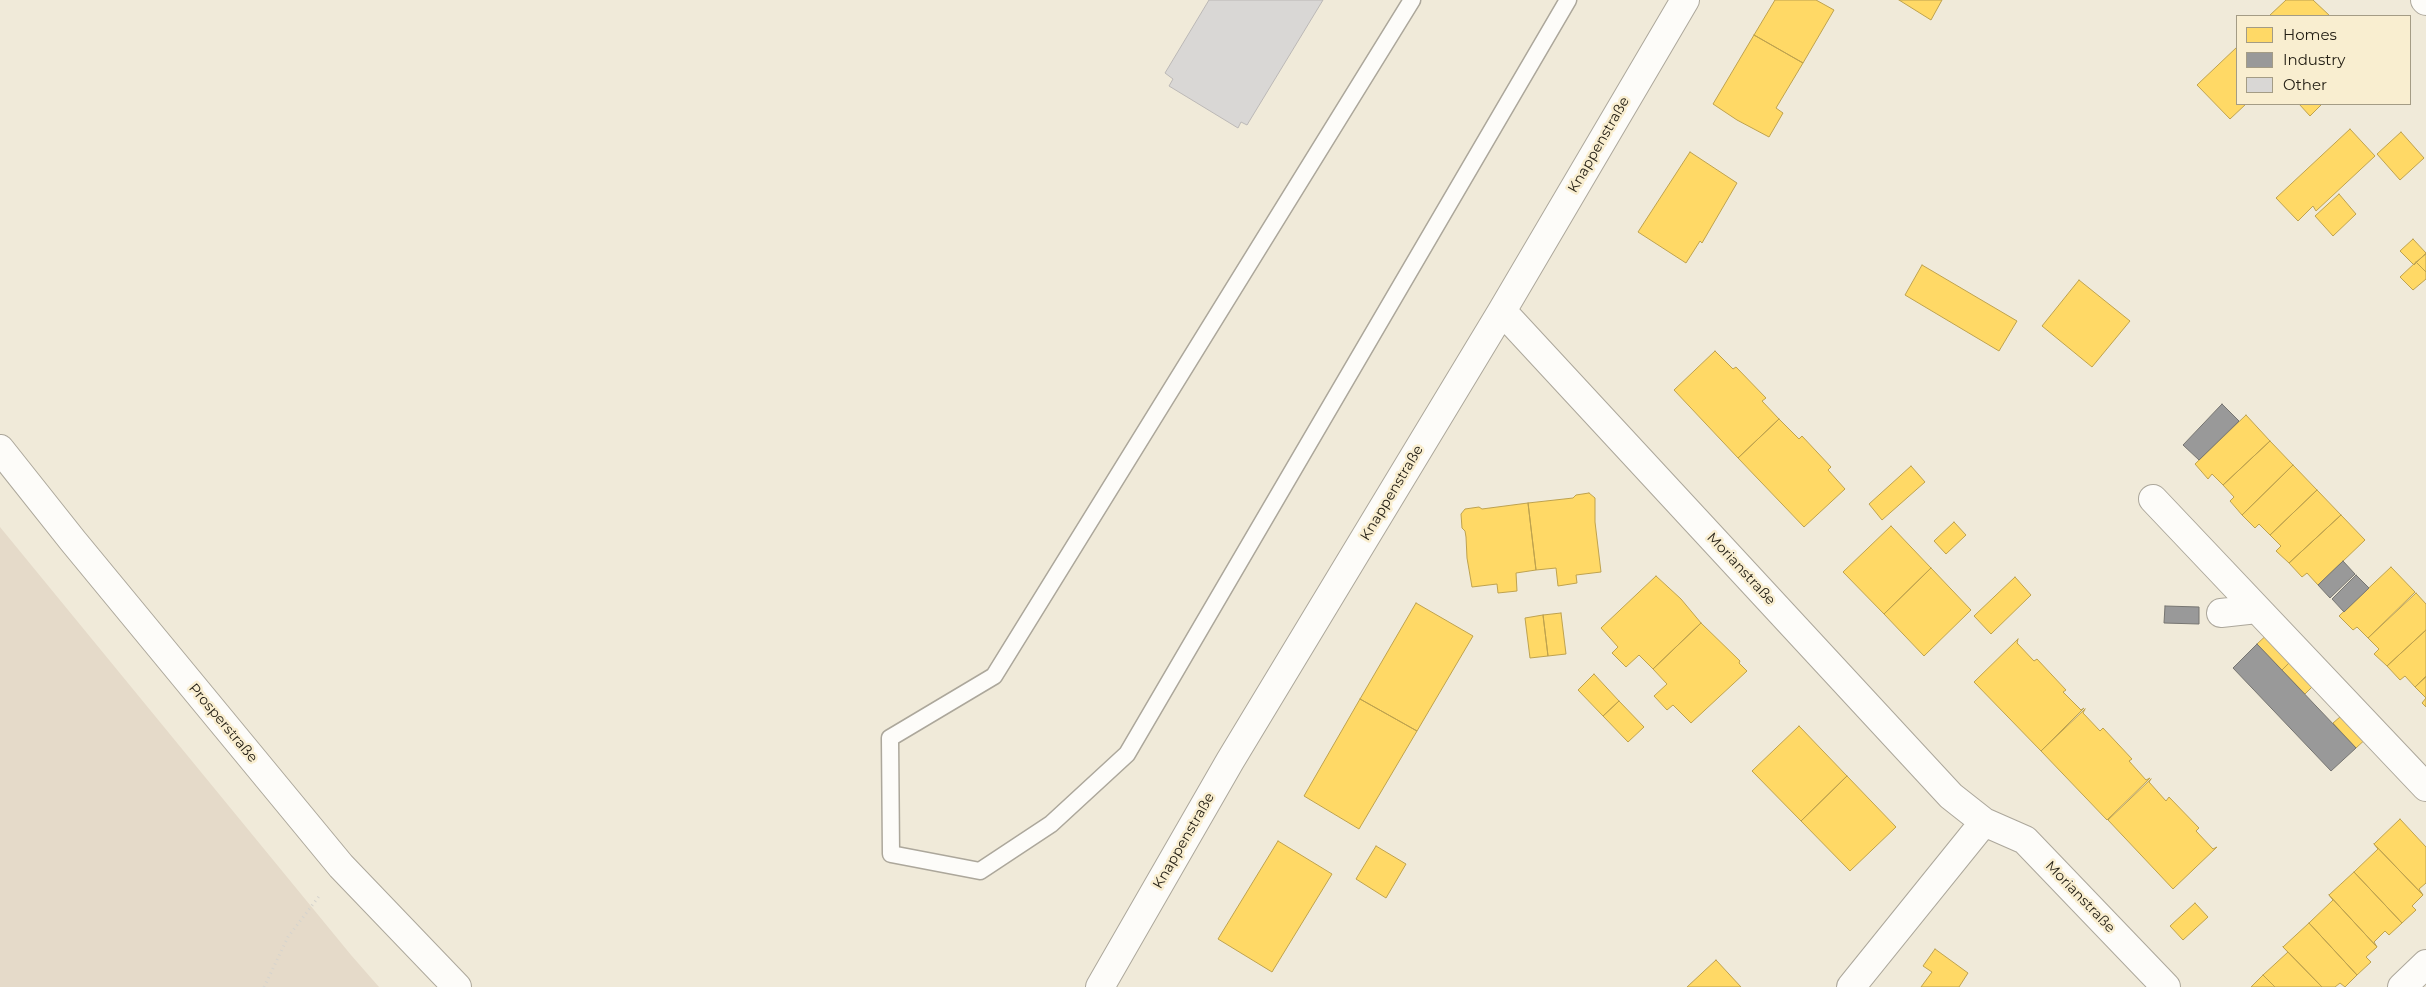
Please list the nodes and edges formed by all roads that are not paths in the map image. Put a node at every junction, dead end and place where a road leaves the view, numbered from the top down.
1 (1412, 0) edge
2 (1568, 0) edge
3 (1685, 0) edge
4 (1502, 311) junction
5 (0, 449) edge
6 (2154, 499) dead end
7 (2257, 610) junction
8 (2221, 613) dead end
9 (2426, 787) edge
10 (1984, 822) junction
11 (2426, 964) edge
12 (457, 987) edge
13 (1100, 987) edge
14 (1852, 987) edge
15 (2166, 987) edge
16 (2402, 987) edge

1 - 2 lane
3 - 4 street, Knappenstraße
4 - 10 street, Morianstraße
4 - 13 street, Knappenstraße
5 - 12 street, Prosperstraße
6 - 7 street
7 - 8 street
7 - 9 street
10 - 14 street
10 - 15 street, Morianstraße
11 - 16 street

